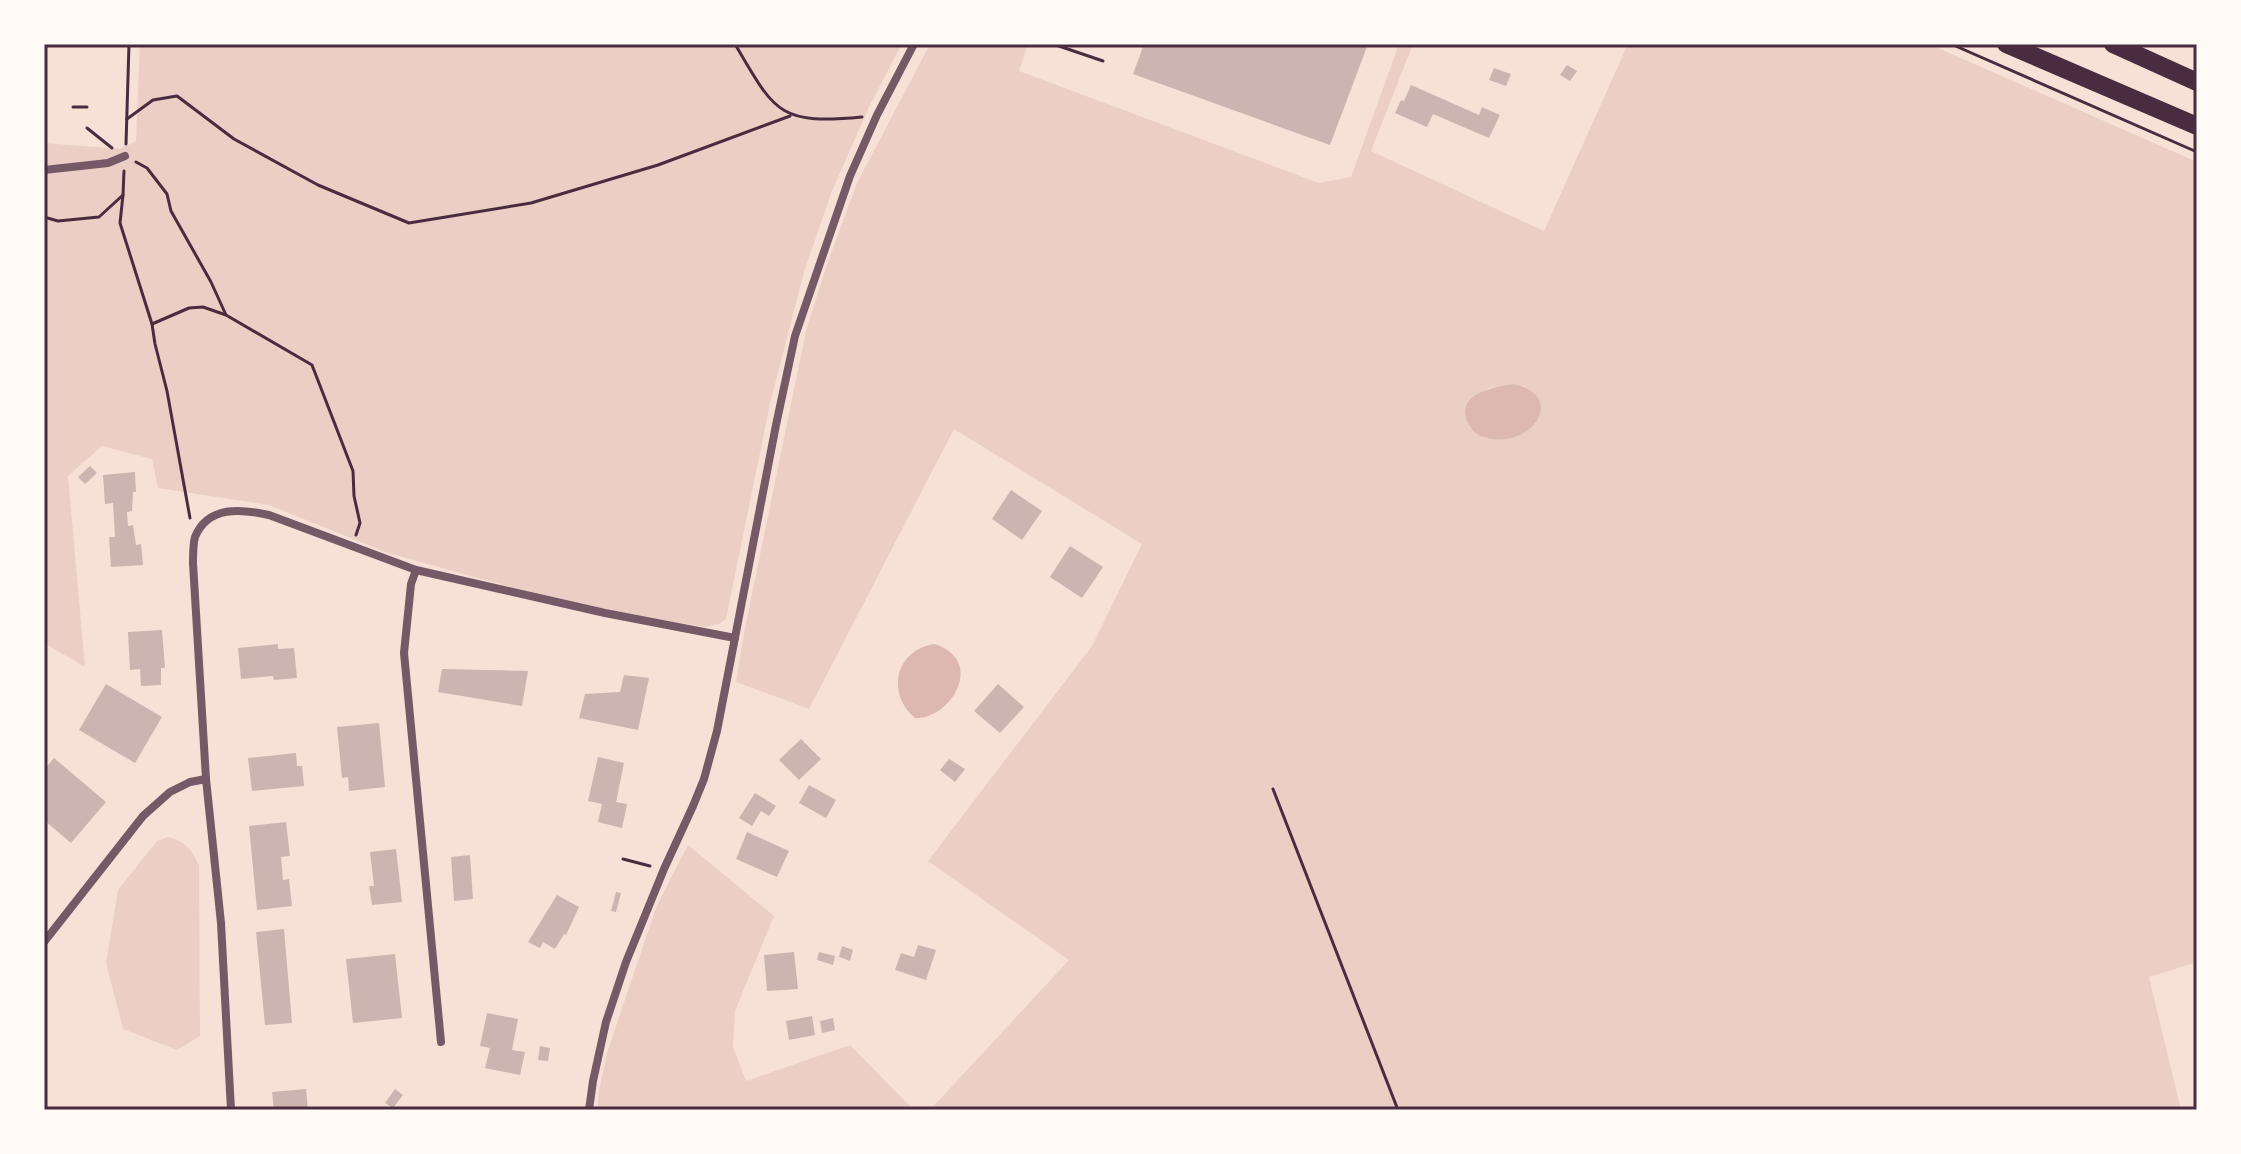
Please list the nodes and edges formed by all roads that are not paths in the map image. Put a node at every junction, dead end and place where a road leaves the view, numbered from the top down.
1 (914, 44) edge
2 (2006, 44) edge
3 (2037, 44) edge
4 (2113, 44) edge
5 (2197, 82) edge
6 (2122, 95) junction
7 (2197, 126) edge
8 (125, 156) road end
9 (44, 170) edge
10 (416, 570) junction
11 (735, 638) junction
12 (206, 779) junction
13 (44, 942) edge
14 (441, 1042) dead end
15 (231, 1110) edge
16 (589, 1110) edge

1 - 11 street
2 - 6 highway
3 - 6 highway
4 - 5 highway
6 - 7 highway
8 - 9 street
10 - 11 street
10 - 12 street
10 - 14 street
11 - 16 street
12 - 13 street
12 - 15 street

